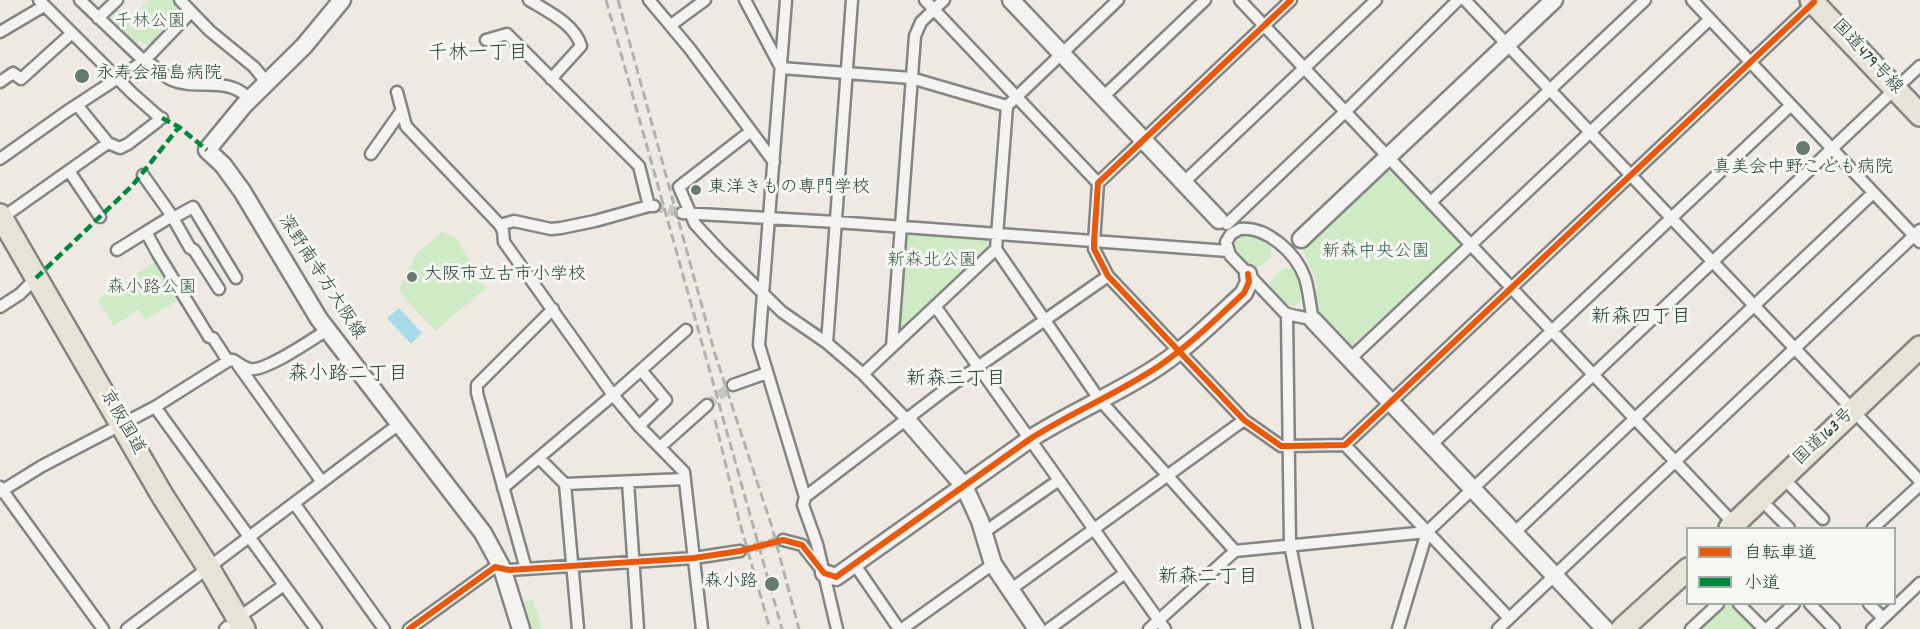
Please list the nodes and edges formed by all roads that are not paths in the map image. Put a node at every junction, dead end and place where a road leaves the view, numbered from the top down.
1 (80, 0) edge
2 (117, 0) edge
3 (180, 0) edge
4 (342, 0) edge
5 (530, 0) edge
6 (650, 0) edge
7 (705, 0) edge
8 (745, 0) edge
9 (786, 0) edge
10 (852, 0) edge
11 (925, 0) edge
12 (944, 0) edge
13 (1118, 0) edge
14 (1205, 0) edge
15 (1240, 0) edge
16 (1291, 0) edge
17 (1376, 0) edge
18 (1458, 0) edge
19 (1465, 0) edge
20 (1554, 0) edge
21 (1645, 0) edge
22 (1692, 0) edge
23 (1818, 1) edge
24 (41, 3) edge
25 (1020, 3) edge
26 (934, 10) junction
27 (191, 12) junction
28 (98, 18) junction
29 (1710, 19) junction
30 (671, 25) junction
31 (1264, 27) junction
32 (0, 32) edge
33 (72, 33) junction
34 (486, 40) dead end
35 (1507, 45) junction
36 (1061, 53) junction
37 (145, 60) junction
38 (1751, 62) junction
39 (781, 68) junction
40 (1305, 68) junction
41 (847, 72) junction
42 (911, 78) junction
43 (1907, 78) edge
44 (119, 79) junction
45 (551, 79) junction
46 (0, 82) edge
47 (267, 83) junction
48 (1550, 90) junction
49 (397, 93) dead end
50 (1016, 96) junction
51 (1920, 96) edge
52 (1103, 97) junction
53 (250, 99) junction
54 (77, 105) junction
55 (1791, 105) junction
56 (1007, 106) junction
57 (402, 110) junction
58 (1345, 112) junction
59 (1920, 115) edge
60 (751, 131) junction
61 (1590, 133) junction
62 (1143, 140) junction
63 (108, 143) junction
64 (1833, 148) junction
65 (371, 154) dead end
66 (1388, 157) junction
67 (0, 159) edge
68 (774, 162) junction
69 (69, 171) junction
70 (143, 175) dead end
71 (1631, 175) junction
72 (1098, 183) junction
73 (1183, 183) junction
74 (1874, 193) junction
75 (1431, 202) junction
76 (686, 213) junction
77 (1, 217) edge
78 (100, 217) dead end
79 (173, 217) junction
80 (770, 218) junction
81 (1671, 218) junction
82 (836, 222) junction
83 (1223, 222) junction
84 (500, 225) junction
85 (900, 227) junction
86 (1240, 229) junction
87 (146, 232) junction
88 (997, 235) junction
89 (1918, 236) edge
90 (1301, 238) junction
91 (1274, 239) junction
92 (0, 241) edge
93 (1094, 242) junction
94 (1471, 245) junction
95 (1227, 246) junction
96 (996, 249) junction
97 (117, 250) dead end
98 (1296, 261) junction
99 (1712, 262) junction
100 (1248, 274) junction
101 (1108, 276) junction
102 (236, 279) dead end
103 (32, 282) junction
104 (1511, 288) junction
105 (219, 289) dead end
106 (765, 295) junction
107 (1308, 302) junction
108 (935, 306) junction
109 (1754, 306) junction
110 (0, 307) edge
111 (553, 309) junction
112 (1292, 315) junction
113 (1045, 320) junction
114 (1313, 320) junction
115 (327, 330) junction
116 (686, 330) dead end
117 (1552, 331) junction
118 (827, 343) junction
119 (892, 346) junction
120 (1920, 347) edge
121 (1794, 348) junction
122 (1179, 351) junction
123 (1350, 359) junction
124 (231, 361) junction
125 (1920, 364) edge
126 (978, 366) junction
127 (641, 370) junction
128 (767, 373) junction
129 (863, 374) junction
130 (1594, 375) junction
131 (733, 385) tunnel mouth
132 (613, 395) junction
133 (1099, 399) junction
134 (1391, 402) junction
135 (707, 405) tunnel mouth
136 (155, 407) junction
137 (1857, 415) junction
138 (1635, 418) junction
139 (907, 420) junction
140 (1244, 420) junction
141 (399, 424) junction
142 (639, 426) junction
143 (116, 428) junction
144 (1030, 439) junction
145 (1346, 445) junction
146 (1431, 445) junction
147 (1288, 446) junction
148 (660, 447) junction
149 (539, 458) junction
150 (1675, 461) junction
151 (1168, 475) junction
152 (685, 479) junction
153 (1059, 480) junction
154 (322, 482) junction
155 (628, 482) junction
156 (1920, 483) edge
157 (565, 484) junction
158 (964, 486) junction
159 (1791, 486) junction
160 (503, 488) junction
161 (1473, 489) junction
162 (1, 490) edge
163 (805, 497) junction
164 (294, 503) junction
165 (1769, 507) junction
166 (1823, 519) dead end
167 (1737, 527) edge
168 (1788, 527) edge
169 (1874, 527) edge
170 (1094, 529) junction
171 (1427, 532) junction
172 (1514, 532) junction
173 (984, 533) junction
174 (249, 537) junction
175 (783, 540) tunnel mouth
176 (1290, 545) junction
177 (740, 551) tunnel mouth
178 (1236, 551) junction
179 (694, 558) junction
180 (633, 561) junction
181 (993, 564) junction
182 (855, 565) junction
183 (573, 566) junction
184 (502, 568) junction
185 (526, 569) junction
186 (202, 571) junction
187 (1686, 571) edge
188 (824, 573) junction
189 (1125, 573) junction
190 (1555, 575) junction
191 (1920, 583) edge
192 (284, 585) junction
193 (1686, 586) edge
194 (1010, 590) junction
195 (1716, 605) edge
196 (1741, 605) edge
197 (1792, 605) edge
198 (1812, 605) edge
199 (1871, 605) edge
200 (1509, 618) junction
201 (1883, 618) junction
202 (1162, 625) edge
203 (232, 626) edge
204 (103, 629) edge
205 (127, 629) edge
206 (316, 629) edge
207 (384, 629) edge
208 (409, 629) edge
209 (521, 629) edge
210 (578, 629) edge
211 (638, 629) edge
212 (702, 629) edge
213 (837, 629) edge
214 (901, 629) edge
215 (1037, 629) edge
216 (1049, 629) edge
217 (1149, 629) edge
218 (1307, 629) edge
219 (1398, 629) edge
220 (1498, 629) edge
221 (1605, 629) edge
222 (1622, 629) edge
223 (1638, 629) edge
224 (1691, 629) edge
225 (1766, 629) edge
226 (1834, 629) edge
227 (1872, 629) edge

1 - 28 street
2 - 28 street
3 - 27 street
4 - 47 street, 深野南寺方大阪線
5 - 45 street
6 - 30 street
7 - 30 street
8 - 39 street
9 - 39 street
10 - 41 street
11 - 26 street
12 - 26 street
13 - 36 street
14 - 52 street
15 - 31 street
16 - 31 street
17 - 40 street
18 - 58 street
19 - 35 street
20 - 35 street
21 - 48 street
22 - 29 street
23 - 38 street
23 - 43 highway, 国道479号線
24 - 32 street
24 - 33 street
25 - 36 street
26 - 42 street
26 - 50 street
27 - 37 street
27 - 47 street
28 - 37 street
29 - 38 street
29 - 61 street
30 - 60 street
31 - 40 street
31 - 62 street
33 - 44 street
33 - 46 street
34 - 45 street
35 - 48 street
35 - 66 street
36 - 50 street
36 - 52 street
37 - 44 street
37 - 53 street
38 - 55 street
38 - 71 street
39 - 41 street
39 - 68 street
40 - 58 street
40 - 73 street
41 - 42 street
41 - 82 street
42 - 56 street
42 - 85 street
43 - 51 highway, 国道479号線
43 - 59 highway, 国道479号線
43 - 64 street
44 - 54 street
44 - 63 street
45 - 84 street
47 - 53 street, 深野南寺方大阪線
48 - 61 street
48 - 75 street
49 - 57 street
50 - 56 street
50 - 72 street
52 - 62 street
53 - 115 street, 深野南寺方大阪線
54 - 63 street
54 - 67 street
55 - 64 street
55 - 81 street
56 - 88 street
57 - 65 street
57 - 84 street
58 - 66 street
58 - 83 street
60 - 68 street
60 - 76 street
61 - 71 street
61 - 94 street
62 - 72 street
62 - 73 street
63 - 69 street
64 - 74 street
64 - 99 street
66 - 75 street
66 - 90 street
68 - 80 street
69 - 77 street
69 - 78 street
70 - 79 street
71 - 81 street
71 - 104 street
72 - 93 street
73 - 83 street
74 - 89 street
74 - 109 street
75 - 94 street
76 - 80 street
76 - 106 street
77 - 103 highway, 京阪国道
79 - 87 street
79 - 102 street
79 - 105 street
80 - 82 street
80 - 106 street
81 - 99 street
81 - 117 street
82 - 85 street
82 - 118 street
83 - 86 street
83 - 95 street
84 - 111 street
85 - 88 street
85 - 119 street
86 - 91 street
86 - 95 street
87 - 97 street
87 - 124 street
88 - 93 street
88 - 96 street
89 - 121 street
90 - 91 street
90 - 98 street
91 - 98 street
92 - 103 highway, 京阪国道
93 - 95 street
93 - 101 street
94 - 104 street
94 - 123 street
95 - 100 street
96 - 108 street
96 - 113 street
98 - 107 street
99 - 109 street
99 - 130 street
100 - 112 street
100 - 122 street
101 - 113 street
101 - 122 street
103 - 110 street
103 - 143 highway, 京阪国道
104 - 117 street
104 - 134 street
106 - 118 street
106 - 128 street
107 - 112 street
107 - 114 street
108 - 119 street
108 - 126 street
109 - 121 street
109 - 138 street
111 - 132 street
111 - 160 street
112 - 114 street
112 - 147 street
113 - 126 street
113 - 133 street
114 - 123 street
115 - 124 street
115 - 141 street, 深野南寺方大阪線
116 - 127 street
117 - 130 street
117 - 146 street
118 - 129 street
119 - 129 street
120 - 137 highway, 国道163号
121 - 137 street
121 - 150 street
122 - 133 street
122 - 140 street
123 - 134 street
124 - 136 street
124 - 154 street
125 - 137 highway, 国道163号
126 - 139 street
126 - 144 street
127 - 132 street
127 - 142 street
128 - 131 street
128 - 163 street
129 - 139 street
130 - 138 street
130 - 161 street
132 - 142 street
132 - 149 street
133 - 144 street
133 - 151 street
134 - 145 street
134 - 146 street
135 - 148 street
136 - 143 street
136 - 174 street
137 - 156 street
137 - 159 highway, 国道163号
137 - 167 highway, 国道163号
138 - 150 street
138 - 172 street
139 - 158 street
139 - 163 street
140 - 147 street
140 - 151 street
141 - 154 street
141 - 184 street, 深野南寺方大阪線
142 - 148 street
143 - 162 street
143 - 186 highway, 京阪国道
144 - 153 street
144 - 158 street
145 - 147 street
145 - 171 street
146 - 161 street
147 - 176 street
148 - 152 street
149 - 157 street
149 - 160 street
150 - 167 street
150 - 190 street
151 - 170 street
151 - 178 street
152 - 155 street
152 - 179 street
153 - 170 street
153 - 173 street
154 - 164 street
155 - 157 street
155 - 180 street
156 - 169 street
157 - 183 street
158 - 173 street
158 - 182 street
159 - 165 highway, 国道163号
159 - 166 street
160 - 185 street
161 - 171 street
161 - 172 street
162 - 204 street
163 - 188 street
164 - 174 street
164 - 207 street
165 - 167 highway, 国道163号
165 - 168 street
170 - 189 street
170 - 194 street
171 - 176 street
171 - 200 street
171 - 219 street
172 - 190 street
173 - 181 street
174 - 186 street
174 - 192 street
175 - 188 street
176 - 178 street
176 - 218 street
177 - 179 street
178 - 202 street
179 - 180 street
179 - 212 street
180 - 183 street
180 - 211 street
181 - 194 street
181 - 214 street
182 - 188 street
182 - 214 street
183 - 185 street
183 - 210 street
184 - 185 street
184 - 208 street
184 - 209 street, 深野南寺方大阪線
186 - 203 highway, 京阪国道
186 - 205 street
187 - 222 highway
188 - 213 street
189 - 202 street
189 - 216 street
190 - 200 street
190 - 221 street
191 - 201 street
192 - 203 street
192 - 206 street
193 - 223 highway
194 - 215 street
195 - 224 street
196 - 225 street
197 - 225 street
198 - 226 street
199 - 201 street
200 - 220 street
201 - 227 street
202 - 217 street

